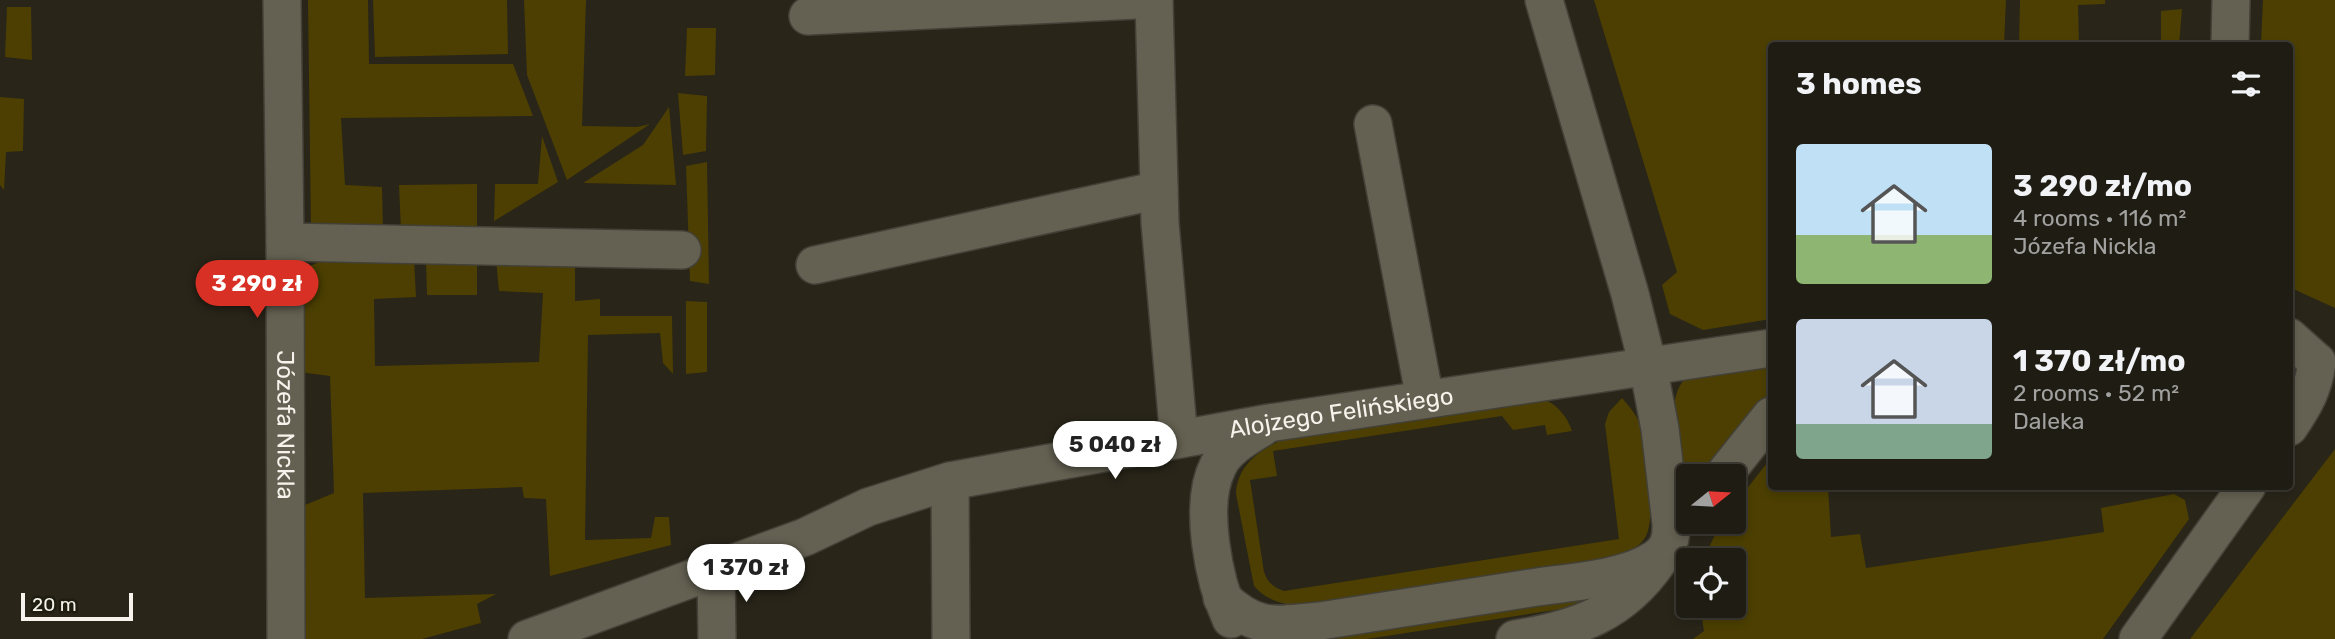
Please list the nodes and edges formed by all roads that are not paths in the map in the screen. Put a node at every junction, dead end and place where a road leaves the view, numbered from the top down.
1 (282, 0) edge
2 (1137, 0) edge
3 (1154, 0) edge
4 (1544, 0) edge
5 (2231, 0) edge
6 (808, 16) dead end
7 (2230, 42) edge
8 (1373, 124) dead end
9 (1159, 190) junction
10 (285, 242) junction
11 (682, 250) dead end
12 (815, 265) dead end
13 (2293, 339) edge
14 (1768, 348) edge
15 (2326, 358) edge
16 (1648, 366) junction
17 (1425, 399) junction
18 (1768, 420) edge
19 (2293, 421) edge
20 (1269, 423) junction
21 (1180, 439) junction
22 (1733, 464) edge
23 (950, 481) junction
24 (2244, 490) edge
25 (1676, 534) edge
26 (1678, 534) edge
27 (716, 569) junction
28 (1222, 598) junction
29 (286, 639) edge
30 (527, 639) edge
31 (717, 639) edge
32 (951, 639) edge
33 (1244, 639) edge
34 (1515, 639) edge
35 (2138, 639) edge

1 - 10 street, Józefa Nickla
2 - 6 street
3 - 9 street
4 - 16 street
5 - 7 street
8 - 17 street
9 - 12 street
9 - 21 street
10 - 11 street
10 - 29 street, Józefa Nickla
13 - 15 street
14 - 16 street, Alojzego Felińskiego
15 - 19 street
16 - 17 street, Alojzego Felińskiego
16 - 25 street
17 - 20 street, Alojzego Felińskiego
18 - 22 street
20 - 21 street, Alojzego Felińskiego
20 - 28 street
21 - 23 street, Alojzego Felińskiego
23 - 27 street, Alojzego Felińskiego
23 - 32 street
24 - 35 street
26 - 28 street
26 - 34 street
27 - 30 street
27 - 31 street
28 - 33 street

